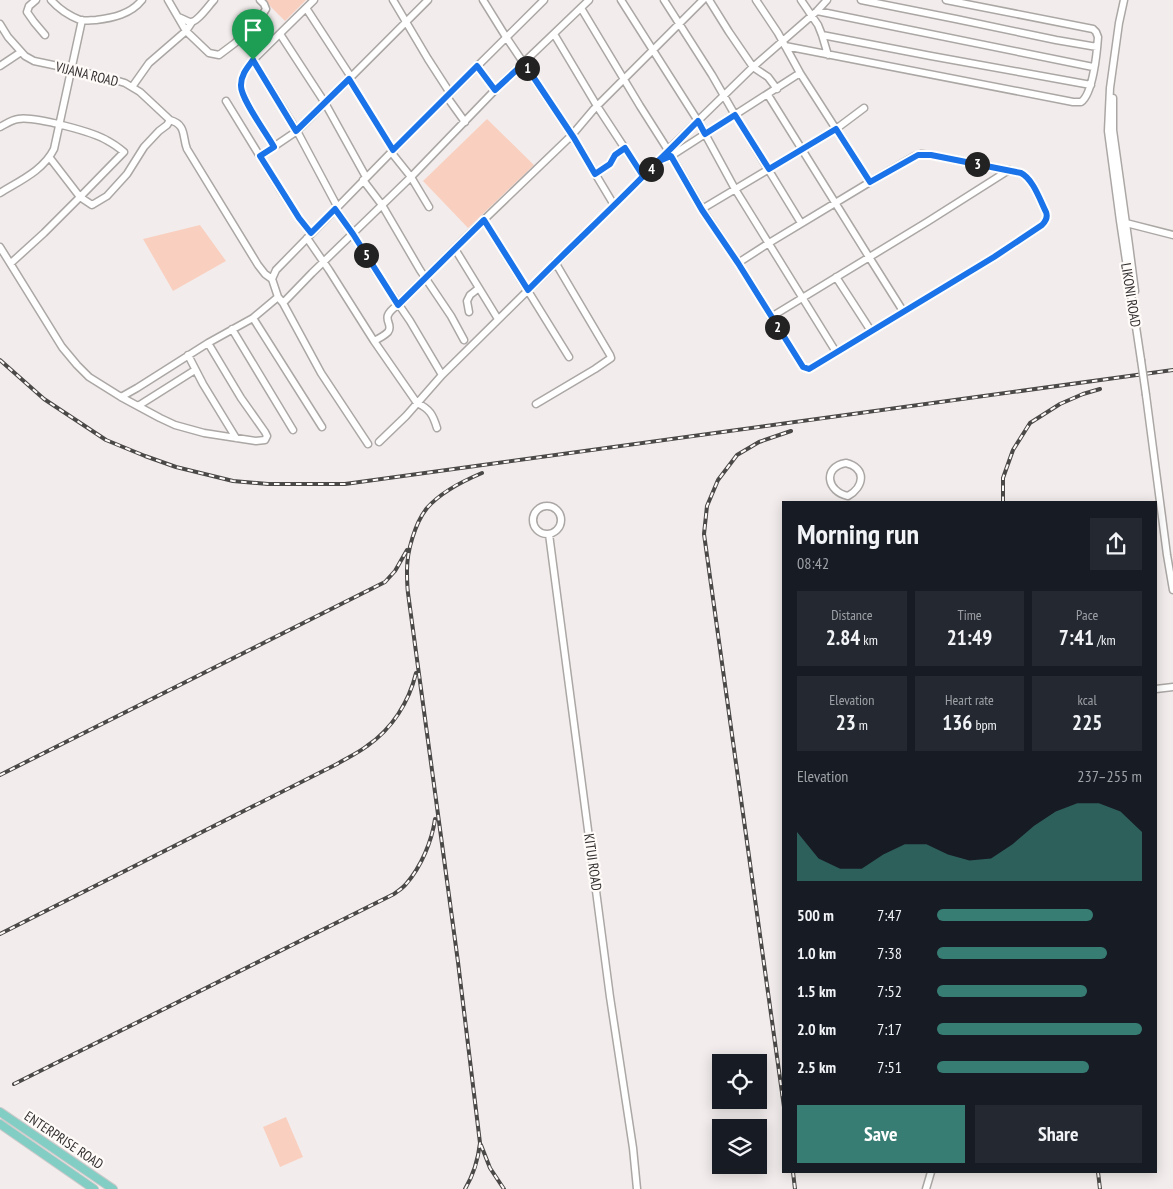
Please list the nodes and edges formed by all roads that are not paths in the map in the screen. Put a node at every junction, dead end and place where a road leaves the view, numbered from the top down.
1 (36, 0) edge
2 (51, 0) edge
3 (142, 0) edge
4 (168, 0) edge
5 (214, 0) edge
6 (260, 0) edge
7 (314, 0) edge
8 (393, 0) edge
9 (428, 0) edge
10 (483, 0) edge
11 (544, 0) edge
12 (589, 0) edge
13 (621, 0) edge
14 (664, 0) edge
15 (703, 0) edge
16 (709, 0) edge
17 (756, 0) edge
18 (801, 0) edge
19 (827, 0) edge
20 (861, 0) edge
21 (946, 0) edge
22 (1125, 0) edge
23 (306, 8) junction
24 (581, 8) junction
25 (814, 13) junction
26 (178, 17) junction
27 (82, 20) junction
28 (192, 22) junction
29 (406, 22) junction
30 (0, 24) edge
31 (679, 24) junction
32 (186, 30) junction
33 (280, 34) junction
34 (554, 34) junction
35 (45, 35) dead end
36 (822, 35) junction
37 (506, 37) junction
38 (784, 44) junction
39 (1097, 47) junction
40 (654, 50) junction
41 (21, 52) junction
42 (828, 55) junction
43 (253, 60) junction
44 (524, 63) junction
45 (0, 66) edge
46 (477, 66) junction
47 (754, 67) junction
48 (1093, 68) junction
49 (72, 69) junction
50 (800, 73) junction
51 (350, 78) junction
52 (625, 80) junction
53 (1091, 85) junction
54 (132, 87) junction
55 (777, 89) junction
56 (495, 90) junction
57 (448, 95) junction
58 (768, 95) junction
59 (724, 96) junction
60 (226, 102) dead end
61 (325, 103) junction
62 (597, 106) junction
63 (864, 108) dead end
64 (735, 115) junction
65 (170, 120) junction
66 (698, 121) junction
67 (465, 122) junction
68 (58, 124) junction
69 (0, 127) edge
70 (836, 129) junction
71 (296, 131) junction
72 (705, 134) junction
73 (572, 135) junction
74 (274, 147) junction
75 (625, 148) junction
76 (802, 149) junction
77 (392, 151) junction
78 (669, 153) junction
79 (260, 156) junction
80 (50, 158) junction
81 (769, 169) junction
82 (1009, 170) junction
83 (595, 174) junction
84 (643, 176) junction
85 (410, 177) junction
86 (365, 179) junction
87 (870, 182) junction
88 (735, 189) junction
89 (0, 194) edge
90 (80, 197) junction
91 (835, 203) junction
92 (382, 205) junction
93 (614, 205) junction
94 (429, 207) dead end
95 (336, 208) junction
96 (702, 210) junction
97 (484, 220) junction
98 (801, 223) junction
99 (1126, 223) junction
100 (353, 234) junction
101 (1173, 234) edge
102 (309, 235) junction
103 (769, 243) junction
104 (0, 247) edge
105 (455, 249) junction
106 (868, 258) junction
107 (324, 262) junction
108 (555, 262) junction
109 (11, 263) junction
110 (738, 263) junction
111 (426, 277) junction
112 (836, 278) junction
113 (272, 279) junction
114 (479, 288) junction
115 (528, 290) junction
116 (802, 298) junction
117 (280, 300) junction
118 (398, 305) junction
119 (903, 311) junction
120 (469, 312) dead end
121 (771, 317) junction
122 (253, 318) junction
123 (498, 319) junction
124 (232, 329) junction
125 (871, 331) junction
126 (464, 340) dead end
127 (374, 341) junction
128 (208, 343) junction
129 (836, 352) junction
130 (188, 355) junction
131 (568, 357) dead end
132 (1142, 360) junction
133 (195, 370) junction
134 (442, 375) junction
135 (1147, 395) junction
136 (121, 397) junction
137 (417, 403) junction
138 (536, 404) dead end
139 (138, 406) junction
140 (322, 427) dead end
141 (437, 428) dead end
142 (292, 430) dead end
143 (236, 438) junction
144 (379, 442) dead end
145 (368, 444) dead end
146 (848, 499) edge
147 (549, 534) junction
148 (1173, 578) edge
149 (1173, 590) edge
150 (1173, 687) edge
151 (1157, 689) edge
152 (0, 1112) edge
153 (0, 1124) edge
154 (68, 1159) junction
155 (61, 1167) junction
156 (931, 1173) edge
157 (94, 1189) edge
158 (114, 1189) edge
159 (638, 1189) edge
160 (926, 1189) edge

1 - 35 street
2 - 27 street
3 - 27 street
4 - 26 street
5 - 28 street
6 - 32 street
7 - 23 street
8 - 29 street
9 - 29 street
10 - 37 street
11 - 37 street
12 - 24 street
13 - 40 street
14 - 31 street
15 - 31 street
16 - 47 street
17 - 38 street
18 - 25 street
19 - 25 street
20 - 39 street
21 - 39 street
22 - 99 street, LIKONI ROAD
22 - 132 street, LIKONI ROAD
23 - 33 street
23 - 51 street
24 - 34 street
24 - 52 street
25 - 36 street
25 - 38 street
25 - 48 street
26 - 28 street
26 - 32 street
27 - 49 street
28 - 32 street
29 - 51 street
29 - 57 street
30 - 41 street, VIJANA ROAD
31 - 40 street
31 - 59 street
32 - 54 street
33 - 43 street
33 - 61 street
34 - 44 street
34 - 62 street
36 - 42 street
36 - 53 street
37 - 44 street
37 - 46 street
38 - 42 street
38 - 47 street
38 - 50 street
39 - 48 street
40 - 52 street
40 - 66 street
41 - 45 street
41 - 49 street, VIJANA ROAD
42 - 53 street
43 - 71 street
43 - 74 street
44 - 56 street
44 - 73 street
46 - 56 street
46 - 57 street
47 - 55 street
47 - 59 street
48 - 53 street
49 - 54 street, VIJANA ROAD
49 - 68 street
50 - 55 street
50 - 70 street
51 - 61 street
51 - 77 street
52 - 62 street
52 - 78 street
54 - 65 street, VIJANA ROAD
55 - 58 street
56 - 67 street
57 - 67 street
57 - 77 street
58 - 64 street
58 - 76 street
59 - 64 street
59 - 66 street
60 - 79 street
61 - 71 street
61 - 86 street
62 - 73 street
62 - 75 street
63 - 70 street
64 - 72 street
64 - 81 street
65 - 90 street
65 - 113 street, VIJANA ROAD
66 - 72 street
66 - 78 street
67 - 85 street
68 - 69 street
68 - 80 street
68 - 90 street
70 - 76 street
70 - 87 street
71 - 74 street
71 - 95 street
72 - 78 street
72 - 88 street
73 - 83 street
73 - 97 street
74 - 79 street
75 - 83 street
75 - 84 street
76 - 81 street
76 - 91 street
77 - 85 street
77 - 86 street
78 - 84 street
78 - 96 street
79 - 102 street
80 - 89 street
80 - 90 street
81 - 88 street
81 - 98 street
82 - 87 street
82 - 106 street
82 - 119 street
83 - 93 street
84 - 93 street
85 - 92 street
85 - 94 street
86 - 92 street
86 - 95 street
87 - 91 street
88 - 96 street
88 - 103 street
90 - 109 street
91 - 98 street
91 - 106 street
92 - 100 street
92 - 111 street
93 - 108 street
95 - 100 street
95 - 102 street
96 - 110 street
97 - 105 street
97 - 115 street
98 - 103 street
99 - 101 street
99 - 132 street, LIKONI ROAD
100 - 107 street
100 - 118 street
102 - 107 street
102 - 113 street
103 - 110 street
103 - 116 street
104 - 109 street
105 - 111 street
105 - 114 street
106 - 112 street
106 - 119 street
107 - 117 street
107 - 127 street
108 - 115 street
108 - 138 street
109 - 136 street
110 - 121 street
111 - 118 street
111 - 126 street
112 - 116 street
112 - 125 street
113 - 117 street
114 - 120 street
114 - 123 street
115 - 123 street
115 - 131 street
116 - 121 street
116 - 129 street
117 - 122 street
117 - 145 street
118 - 127 street
118 - 134 street
119 - 125 street
121 - 129 street
122 - 124 street
122 - 140 street
123 - 134 street
124 - 128 street
124 - 142 street
125 - 129 street
127 - 137 street
128 - 130 street
128 - 143 street
130 - 133 street
130 - 136 street
132 - 135 street, LIKONI ROAD, bridge
133 - 139 street
133 - 143 street
134 - 137 street
135 - 148 street, LIKONI ROAD
135 - 149 street, LIKONI ROAD
136 - 139 street
137 - 141 street
137 - 144 street
139 - 143 street
146 - 146 street
147 - 147 street
147 - 159 street, KITUI ROAD
150 - 151 street
152 - 154 main road, ENTERPRISE ROAD
153 - 155 main road, ENTERPRISE ROAD
154 - 155 main road
154 - 158 main road, ENTERPRISE ROAD
155 - 157 main road, ENTERPRISE ROAD
156 - 160 street

